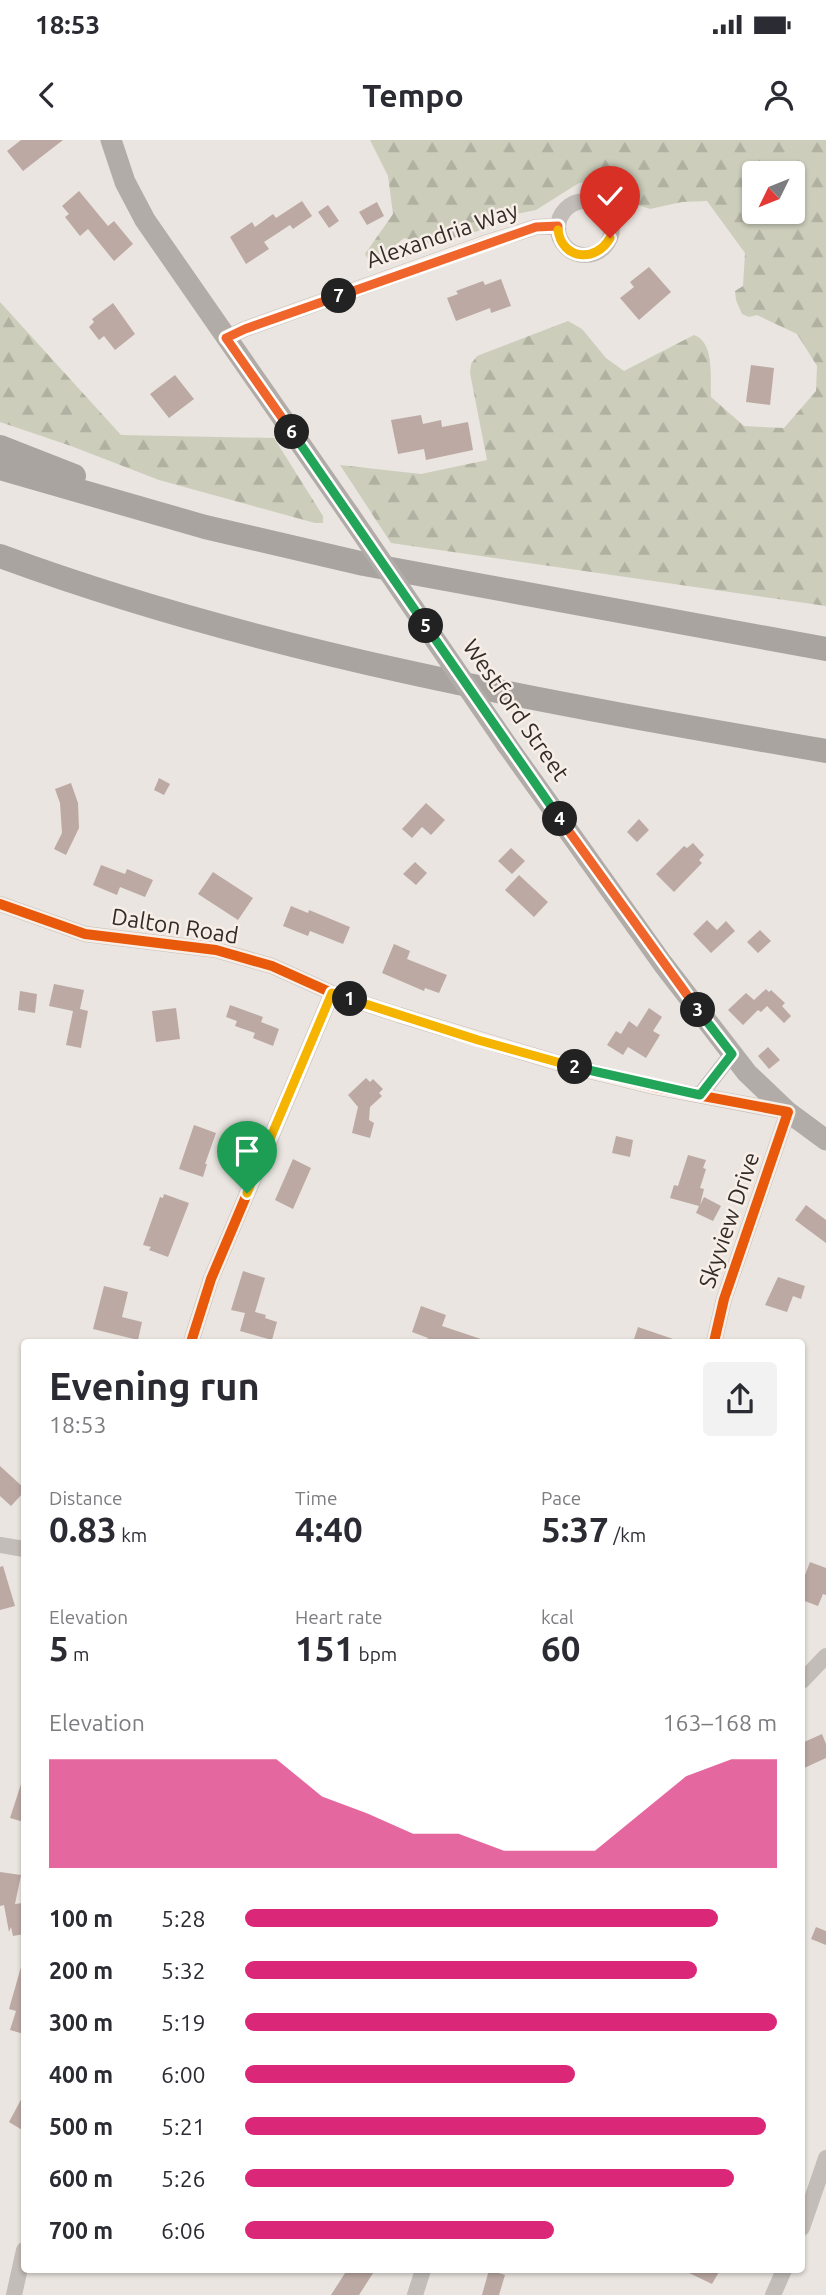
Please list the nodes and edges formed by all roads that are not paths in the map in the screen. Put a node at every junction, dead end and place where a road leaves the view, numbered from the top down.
1 (111, 140) edge
2 (558, 226) dead end
3 (226, 338) junction
4 (0, 447) edge
5 (0, 468) edge
6 (205, 527) junction
7 (0, 556) edge
8 (0, 570) edge
9 (143, 603) junction
10 (826, 649) edge
11 (826, 751) edge
12 (0, 904) edge
13 (332, 993) junction
14 (732, 1054) junction
15 (700, 1095) junction
16 (788, 1112) junction
17 (826, 1140) edge
18 (192, 1339) edge
19 (715, 1339) edge
20 (0, 1545) edge
21 (21, 1548) edge
22 (826, 1656) edge
23 (805, 1678) edge
24 (826, 2158) edge
25 (805, 2219) edge
26 (21, 2264) edge
27 (422, 2273) edge
28 (783, 2273) edge
29 (14, 2295) edge
30 (415, 2295) edge
31 (773, 2295) edge

1 - 3 main road, Westford Street
2 - 3 street, Alexandria Way
3 - 14 main road, Westford Street, bridge
4 - 6 highway
5 - 6 highway
6 - 10 highway
7 - 9 highway
8 - 9 highway
9 - 11 highway
12 - 13 street, Dalton Road
13 - 15 street, Dalton Road
13 - 18 street
14 - 15 street
14 - 16 main road, Westford Street
15 - 16 street, Dalton Road
16 - 17 main road, Westford Street
16 - 19 street, Skyview Drive
20 - 21 street
22 - 23 street
24 - 25 street
26 - 29 street
27 - 30 street
28 - 31 street

